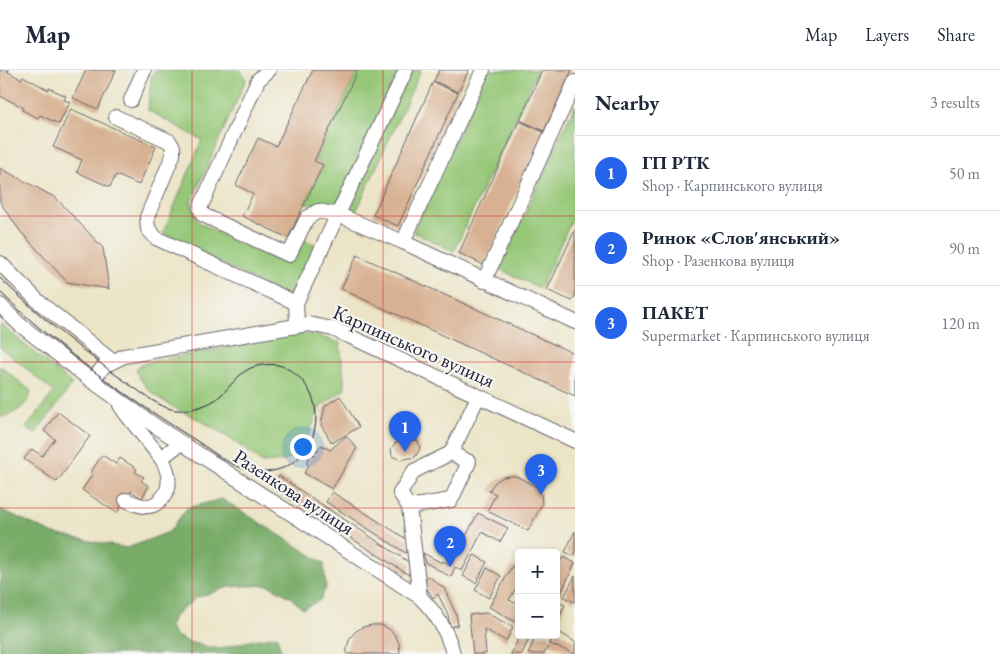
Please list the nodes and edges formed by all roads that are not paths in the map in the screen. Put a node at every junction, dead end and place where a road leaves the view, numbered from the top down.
1 (144, 70) edge
2 (269, 70) edge
3 (406, 70) edge
4 (483, 70) edge
5 (255, 75) edge
6 (575, 82) edge
7 (131, 100) dead end
8 (116, 116) dead end
9 (338, 215) junction
10 (403, 242) junction
11 (0, 263) edge
12 (484, 281) junction
13 (296, 303) junction
14 (0, 306) edge
15 (575, 322) edge
16 (297, 324) junction
17 (112, 360) junction
18 (92, 381) junction
19 (478, 397) junction
20 (116, 398) junction
21 (575, 441) edge
22 (181, 443) junction
23 (452, 453) junction
24 (161, 458) junction
25 (126, 500) dead end
26 (409, 507) junction
27 (420, 597) junction
28 (453, 654) edge

1 - 7 street
2 - 5 street
3 - 9 street
4 - 10 street
5 - 9 street
6 - 12 street
8 - 13 street
9 - 10 street
9 - 13 street
10 - 12 street
11 - 17 street
12 - 15 street
13 - 16 street
14 - 18 street, Разенкова вулиця
16 - 17 street, Карпинського вулиця
16 - 19 street, Карпинського вулиця
17 - 18 street
18 - 20 street, Разенкова вулиця
19 - 21 street, Карпинського вулиця
19 - 23 street
20 - 22 street, Разенкова вулиця
20 - 24 street
22 - 24 street
22 - 27 street, Разенкова вулиця
23 - 26 street
23 - 26 street
24 - 25 street
26 - 27 street
27 - 28 street, Разенкова вулиця

